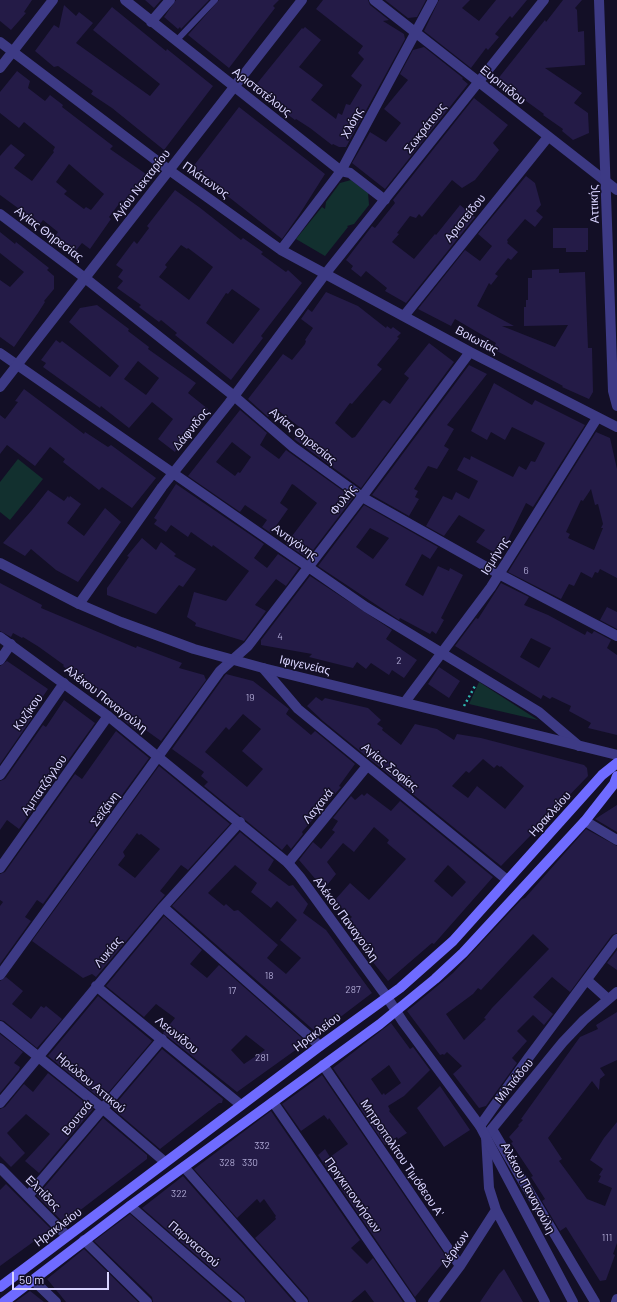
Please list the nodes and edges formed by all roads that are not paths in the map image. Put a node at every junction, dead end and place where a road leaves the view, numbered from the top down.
1 (53, 0) edge
2 (125, 0) edge
3 (170, 0) edge
4 (215, 0) edge
5 (302, 0) edge
6 (374, 0) edge
7 (433, 0) edge
8 (544, 0) edge
9 (599, 0) edge
10 (151, 22) junction
11 (415, 32) junction
12 (176, 41) junction
13 (0, 42) edge
14 (13, 52) junction
15 (0, 68) edge
16 (479, 82) junction
17 (234, 87) junction
18 (548, 137) junction
19 (170, 170) junction
20 (341, 171) junction
21 (606, 182) junction
22 (617, 190) edge
23 (385, 200) junction
24 (0, 214) edge
25 (281, 250) junction
26 (326, 273) junction
27 (85, 278) junction
28 (614, 298) edge
29 (404, 316) junction
30 (470, 352) junction
31 (0, 353) edge
32 (17, 365) junction
33 (0, 387) edge
34 (234, 396) junction
35 (617, 406) edge
36 (597, 418) junction
37 (617, 428) edge
38 (173, 473) junction
39 (362, 498) junction
40 (0, 563) edge
41 (308, 566) junction
42 (499, 574) junction
43 (79, 604) junction
44 (617, 636) edge
45 (0, 637) edge
46 (11, 644) junction
47 (442, 654) junction
48 (0, 660) edge
49 (231, 660) junction
50 (263, 668) junction
51 (64, 683) junction
52 (405, 702) junction
53 (108, 716) junction
54 (579, 746) junction
55 (617, 755) edge
56 (159, 757) junction
57 (617, 763) edge
58 (367, 766) junction
59 (0, 775) edge
60 (617, 776) edge
61 (585, 821) junction
62 (240, 822) junction
63 (617, 840) edge
64 (288, 863) junction
65 (0, 868) edge
66 (506, 880) junction
67 (163, 907) junction
68 (617, 939) edge
69 (0, 975) edge
70 (588, 981) junction
71 (96, 986) junction
72 (617, 992) edge
73 (387, 997) junction
74 (608, 999) junction
75 (396, 1012) junction
76 (0, 1026) edge
77 (162, 1039) junction
78 (320, 1046) junction
79 (39, 1057) junction
80 (323, 1065) junction
81 (273, 1102) junction
82 (0, 1103) edge
83 (241, 1105) junction
84 (102, 1108) junction
85 (480, 1126) junction
86 (489, 1133) junction
87 (165, 1162) junction
88 (184, 1167) junction
89 (0, 1168) edge
90 (28, 1196) junction
91 (130, 1206) junction
92 (496, 1210) junction
93 (67, 1236) junction
94 (84, 1240) junction
95 (460, 1266) junction
96 (33, 1280) junction
97 (0, 1287) edge
98 (617, 1299) edge
99 (4, 1302) edge
100 (56, 1302) edge
101 (147, 1302) edge
102 (240, 1302) edge
103 (303, 1302) edge
104 (411, 1302) edge
105 (433, 1302) edge
106 (545, 1302) edge
107 (573, 1302) edge
108 (595, 1302) edge
109 (616, 1302) edge

1 - 14 street
2 - 10 street, Αριστοτέλους
3 - 10 street
4 - 12 lane
5 - 17 street, Αγίου Νεκταρίου
6 - 11 street, Ευριπίδου
7 - 11 street, Χλόης
8 - 16 street, Σωκράτους
9 - 21 street, Αττικής
10 - 12 street, Αριστοτέλους
11 - 16 street, Ευριπίδου
11 - 20 street, Χλόης
12 - 17 street, Αριστοτέλους
13 - 14 street, Πλάτωνος
14 - 15 street
14 - 19 street, Πλάτωνος
16 - 18 street, Ευριπίδου
16 - 23 street, Σωκράτους
17 - 19 street, Αγίου Νεκταρίου
17 - 20 street, Αριστοτέλους
18 - 21 street, Ευριπίδου
18 - 29 street, Αριστείδου
19 - 25 street, Πλάτωνος
19 - 27 street, Αγίου Νεκταρίου
20 - 23 street, Αριστοτέλους
20 - 25 street, Χλόης
21 - 22 street, Ευριπίδου
21 - 28 street, Αττικής
23 - 26 street, Σωκράτους
24 - 27 street, Αγίας Θηρεσίας
25 - 26 street, Πλάτωνος
26 - 29 street, Βοιωτίας
26 - 34 street, Δάφνιδος
27 - 32 street, Αγίου Νεκταρίου
27 - 34 street, Αγίας Θηρεσίας
28 - 35 street, Αττικής
29 - 30 street, Βοιωτίας
30 - 36 street, Βοιωτίας
30 - 39 street, Φυλής
31 - 32 street, Αντιγόνης
32 - 33 street, Αγίου Νεκταρίου
32 - 38 street, Αντιγόνης
34 - 38 street, Δάφνιδος
34 - 39 street, Αγίας Θηρεσίας
36 - 37 street, Βοιωτίας
36 - 42 street, Ισμήνης
38 - 41 street, Αντιγόνης
38 - 43 street, Δάφνιδος
39 - 41 street, Φυλής
39 - 42 street, Αγίας Θηρεσίας
40 - 43 street, Ιφιγενείας
41 - 47 street, Αντιγόνης
41 - 49 street, Φυλής
42 - 44 street, Αγίας Θηρεσίας
42 - 47 street, Ισμήνης
43 - 49 street, Ιφιγενείας
45 - 46 street, Αλέκου Παναγούλη
46 - 48 street
46 - 51 street, Αλέκου Παναγούλη
47 - 52 street, Ισμήνης
47 - 54 street, Αντιγόνης
49 - 50 street, Ιφιγενείας
49 - 56 street, Σεϊζάνη
50 - 52 street, Ιφιγενείας
50 - 58 street, Αγίας Σοφίας
51 - 53 street, Αλέκου Παναγούλη
51 - 59 street, Κυζίκου
52 - 54 street, Ιφιγενείας
53 - 56 street, Αλέκου Παναγούλη
53 - 65 street, Αμπατζόγλου
54 - 55 street, Ιφιγενείας
56 - 62 street, Αλέκου Παναγούλη
56 - 69 street, Σεϊζάνη
57 - 66 main road, Ηρακλείου
58 - 64 street, Λαχανά
58 - 66 street, Αγίας Σοφίας
60 - 61 main road
61 - 63 street
61 - 75 main road
62 - 64 street, Αλέκου Παναγούλη
62 - 67 street, Λυκίας
64 - 73 street, Αλέκου Παναγούλη
66 - 73 main road, Ηρακλείου
67 - 71 street, Λυκίας
67 - 78 street
68 - 70 street, Μιλτιάδου
70 - 74 street
70 - 85 street, Μιλτιάδου
71 - 77 street, Λεωνίδου
71 - 79 street, Λυκίας
72 - 74 street, Μιλτιάδου
73 - 75 street, Αλέκου Παναγούλη
73 - 78 main road, Ηρακλείου
74 - 86 street, Μιλτιάδου
75 - 80 main road
75 - 85 street, Αλέκου Παναγούλη
76 - 79 street, Ηρώδου Αττικού
77 - 83 street, Λεωνίδου
77 - 84 street, Βουτσά
78 - 83 main road, Ηρακλείου
79 - 82 street, Λυκίας
79 - 84 street, Ηρώδου Αττικού
80 - 81 main road
80 - 95 street, Μητροπολίτου Τιμόθεου Α'
81 - 88 main road
81 - 104 street, Πριγκιποννήσων
83 - 87 main road, Ηρακλείου
84 - 87 street, Ηρώδου Αττικού
84 - 90 street, Βουτσά
85 - 86 street, Αλέκου Παναγούλη
86 - 92 street
86 - 107 street, Αλέκου Παναγούλη
86 - 108 street
87 - 93 main road, Ηρακλείου
88 - 91 main road
88 - 103 street
89 - 90 street, Ελπίδος
90 - 93 street, Ελπίδος
91 - 94 main road
91 - 102 street, Παρνασσού
92 - 95 street, Δέρκων
92 - 106 street
93 - 97 main road, Ηρακλείου
94 - 96 main road
94 - 101 street
95 - 105 street, Δέρκων
96 - 99 main road
96 - 100 street
98 - 109 street

